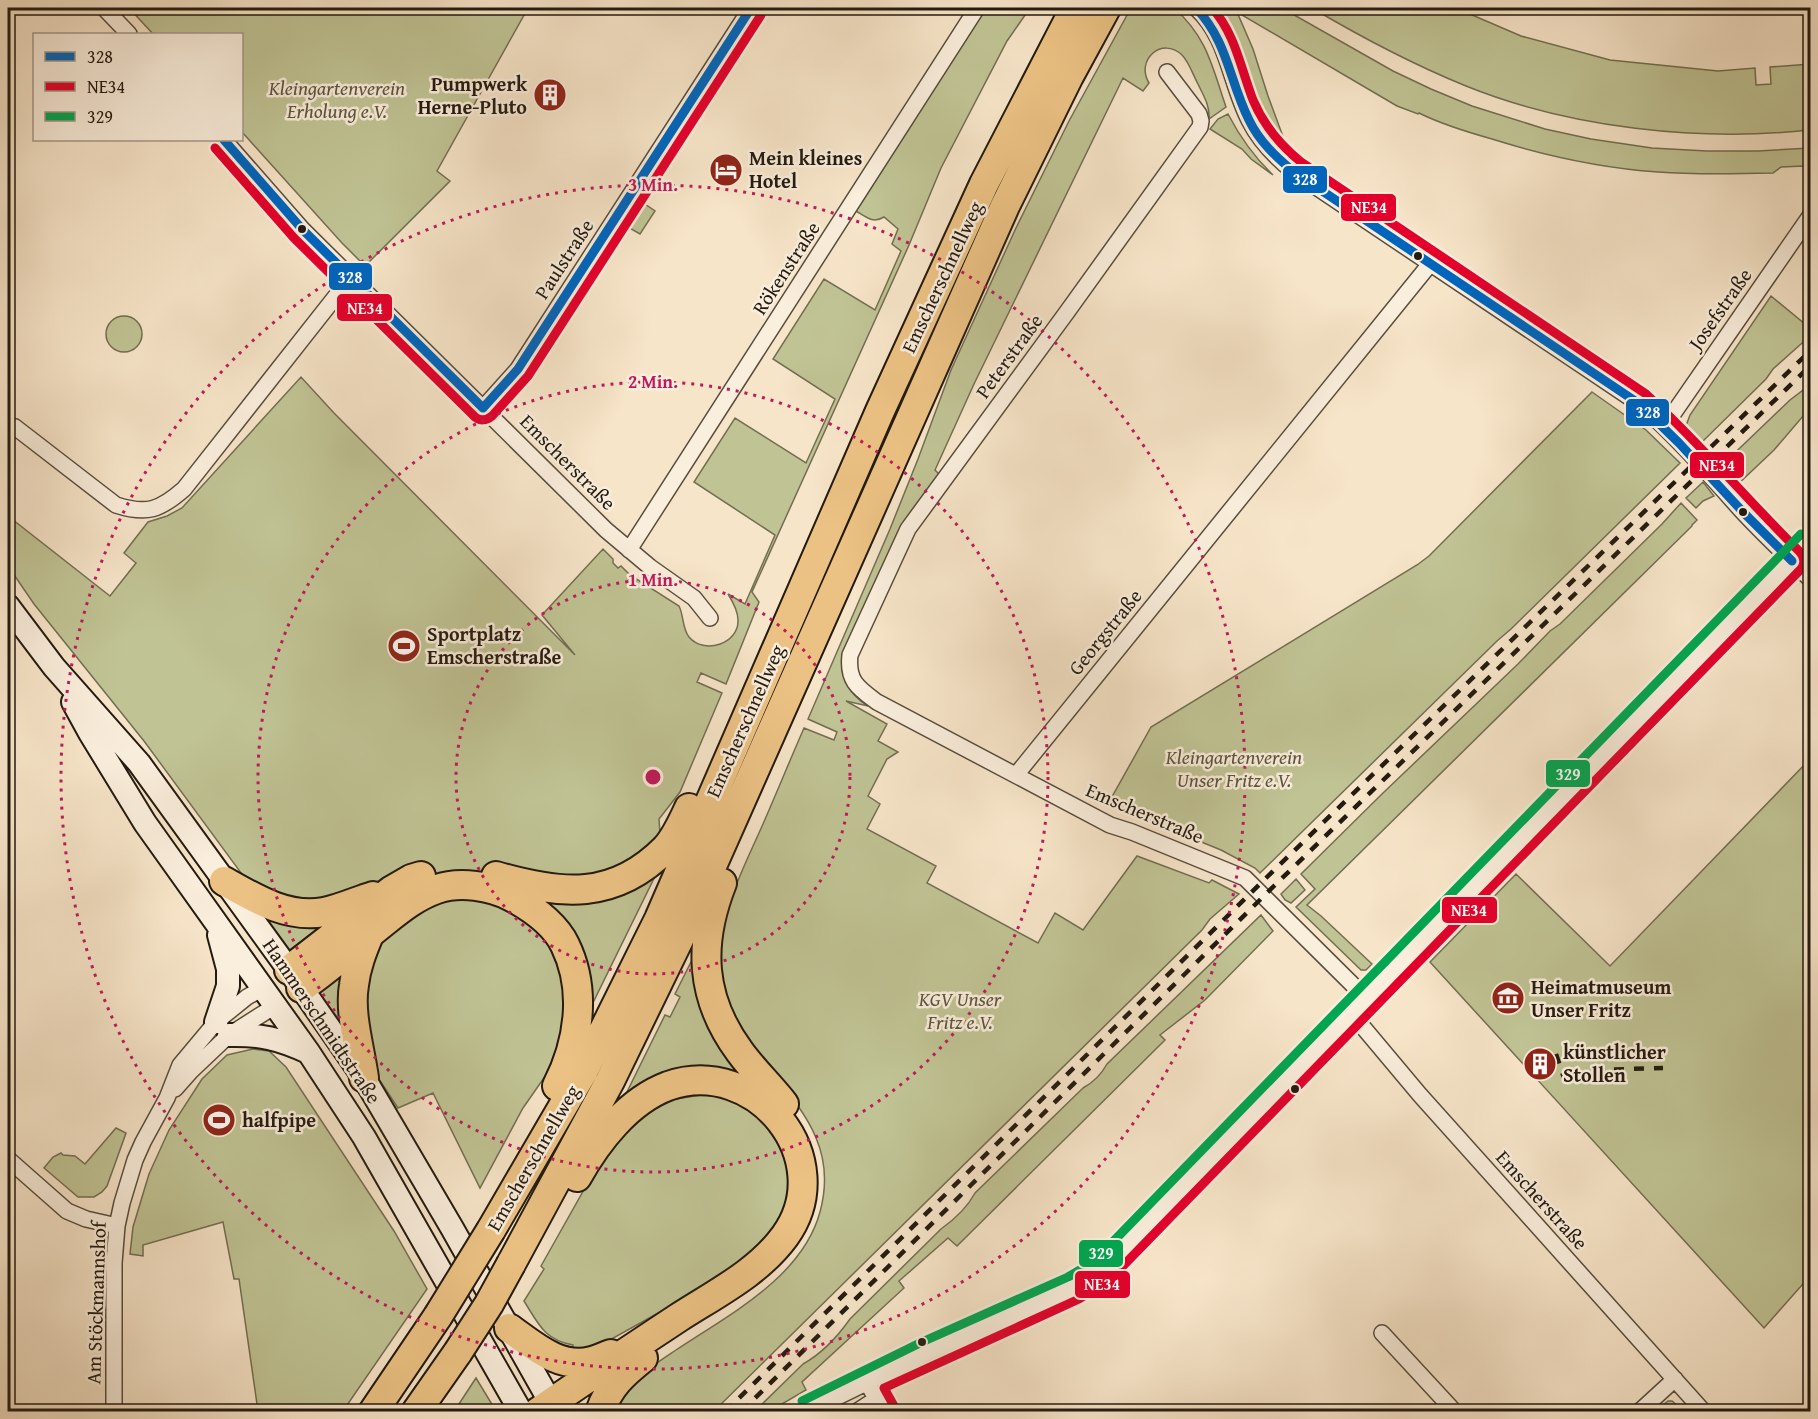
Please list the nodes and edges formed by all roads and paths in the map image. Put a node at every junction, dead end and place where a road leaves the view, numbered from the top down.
1 (104, 8) edge
2 (751, 8) edge
3 (977, 8) edge
4 (1075, 8) edge
5 (1106, 8) edge
6 (1196, 8) edge
7 (128, 33) edge
8 (1167, 72) dead end
9 (225, 141) edge
10 (1810, 216) edge
11 (1430, 264) junction
12 (351, 277) junction
13 (483, 408) junction
14 (8, 426) edge
15 (1664, 427) junction
16 (1810, 542) edge
17 (629, 550) junction
18 (1792, 561) junction
19 (1810, 579) edge
20 (8, 606) edge
21 (710, 618) dead end
22 (54, 667) junction
23 (853, 679) joint
24 (738, 739) junction
25 (1016, 775) junction
26 (732, 820) junction
27 (224, 881) junction
28 (392, 890) junction
29 (217, 925) junction
30 (370, 933) junction
31 (295, 979) junction
32 (269, 997) junction
33 (1367, 999) junction
34 (1352, 1014) junction
35 (222, 1028) junction
36 (309, 1053) junction
37 (364, 1078) junction
38 (8, 1159) edge
39 (117, 1226) junction
40 (491, 1230) junction
41 (510, 1264) junction
42 (509, 1328) junction
43 (1382, 1333) dead end
44 (633, 1347) junction
45 (621, 1375) junction
46 (1675, 1379) junction
47 (867, 1382) junction
48 (880, 1405) edge
49 (554, 1409) edge
50 (114, 1412) edge
51 (373, 1412) edge
52 (416, 1412) edge
53 (521, 1412) edge
54 (600, 1412) edge
55 (807, 1412) edge
56 (856, 1412) edge
57 (1455, 1412) edge
58 (1639, 1412) edge
59 (1704, 1412) edge

1 - 7 street
2 - 13 street, Paulstraße
3 - 17 street, Rökenstraße
4 - 24 highway, Emscherschnellweg
5 - 26 highway, Emscherschnellweg
6 - 11 street
8 - 23 street, Peterstraße
9 - 12 street, Emscherstraße
10 - 15 street, Josefstraße
11 - 15 street
11 - 25 street, Georgstraße
12 - 13 street, Emscherstraße
12 - 14 street
13 - 17 street, Emscherstraße
15 - 18 street
16 - 18 street
17 - 21 street, Emscherstraße
18 - 19 street
18 - 33 street
20 - 22 main road, Hammerschmidtstraße
22 - 27 main road, Hammerschmidtstraße
22 - 29 main road, Hammerschmidtstraße
23 - 25 street, Emscherstraße
24 - 28 highway
24 - 40 highway, Emscherschnellweg
25 - 33 street, Emscherstraße
26 - 41 highway, Emscherschnellweg
26 - 45 highway
27 - 28 highway
27 - 31 main road, Hammerschmidtstraße
28 - 31 highway
29 - 32 main road, Hammerschmidtstraße
29 - 35 main road
30 - 31 highway
30 - 37 highway
30 - 40 highway
31 - 32 main road
31 - 37 main road, Hammerschmidtstraße
32 - 35 street, Am Stöckmannshof
32 - 35 street, Am Stöckmannshof
32 - 36 main road, Hammerschmidtstraße
33 - 34 street
34 - 46 street, Emscherstraße
34 - 47 street
35 - 36 main road
35 - 39 street, Am Stöckmannshof
36 - 53 main road, Hammerschmidtstraße
37 - 42 main road, Hammerschmidtstraße
38 - 39 street
39 - 50 street, Am Stöckmannshof
40 - 51 highway, Emscherschnellweg, bridge
41 - 44 highway
41 - 52 highway, Emscherschnellweg, bridge
42 - 44 highway
42 - 49 main road, Hammerschmidtstraße
43 - 57 street
44 - 49 highway
45 - 49 highway
45 - 54 highway
46 - 58 street
46 - 59 street, Emscherstraße
47 - 48 street
47 - 55 street
48 - 56 street

